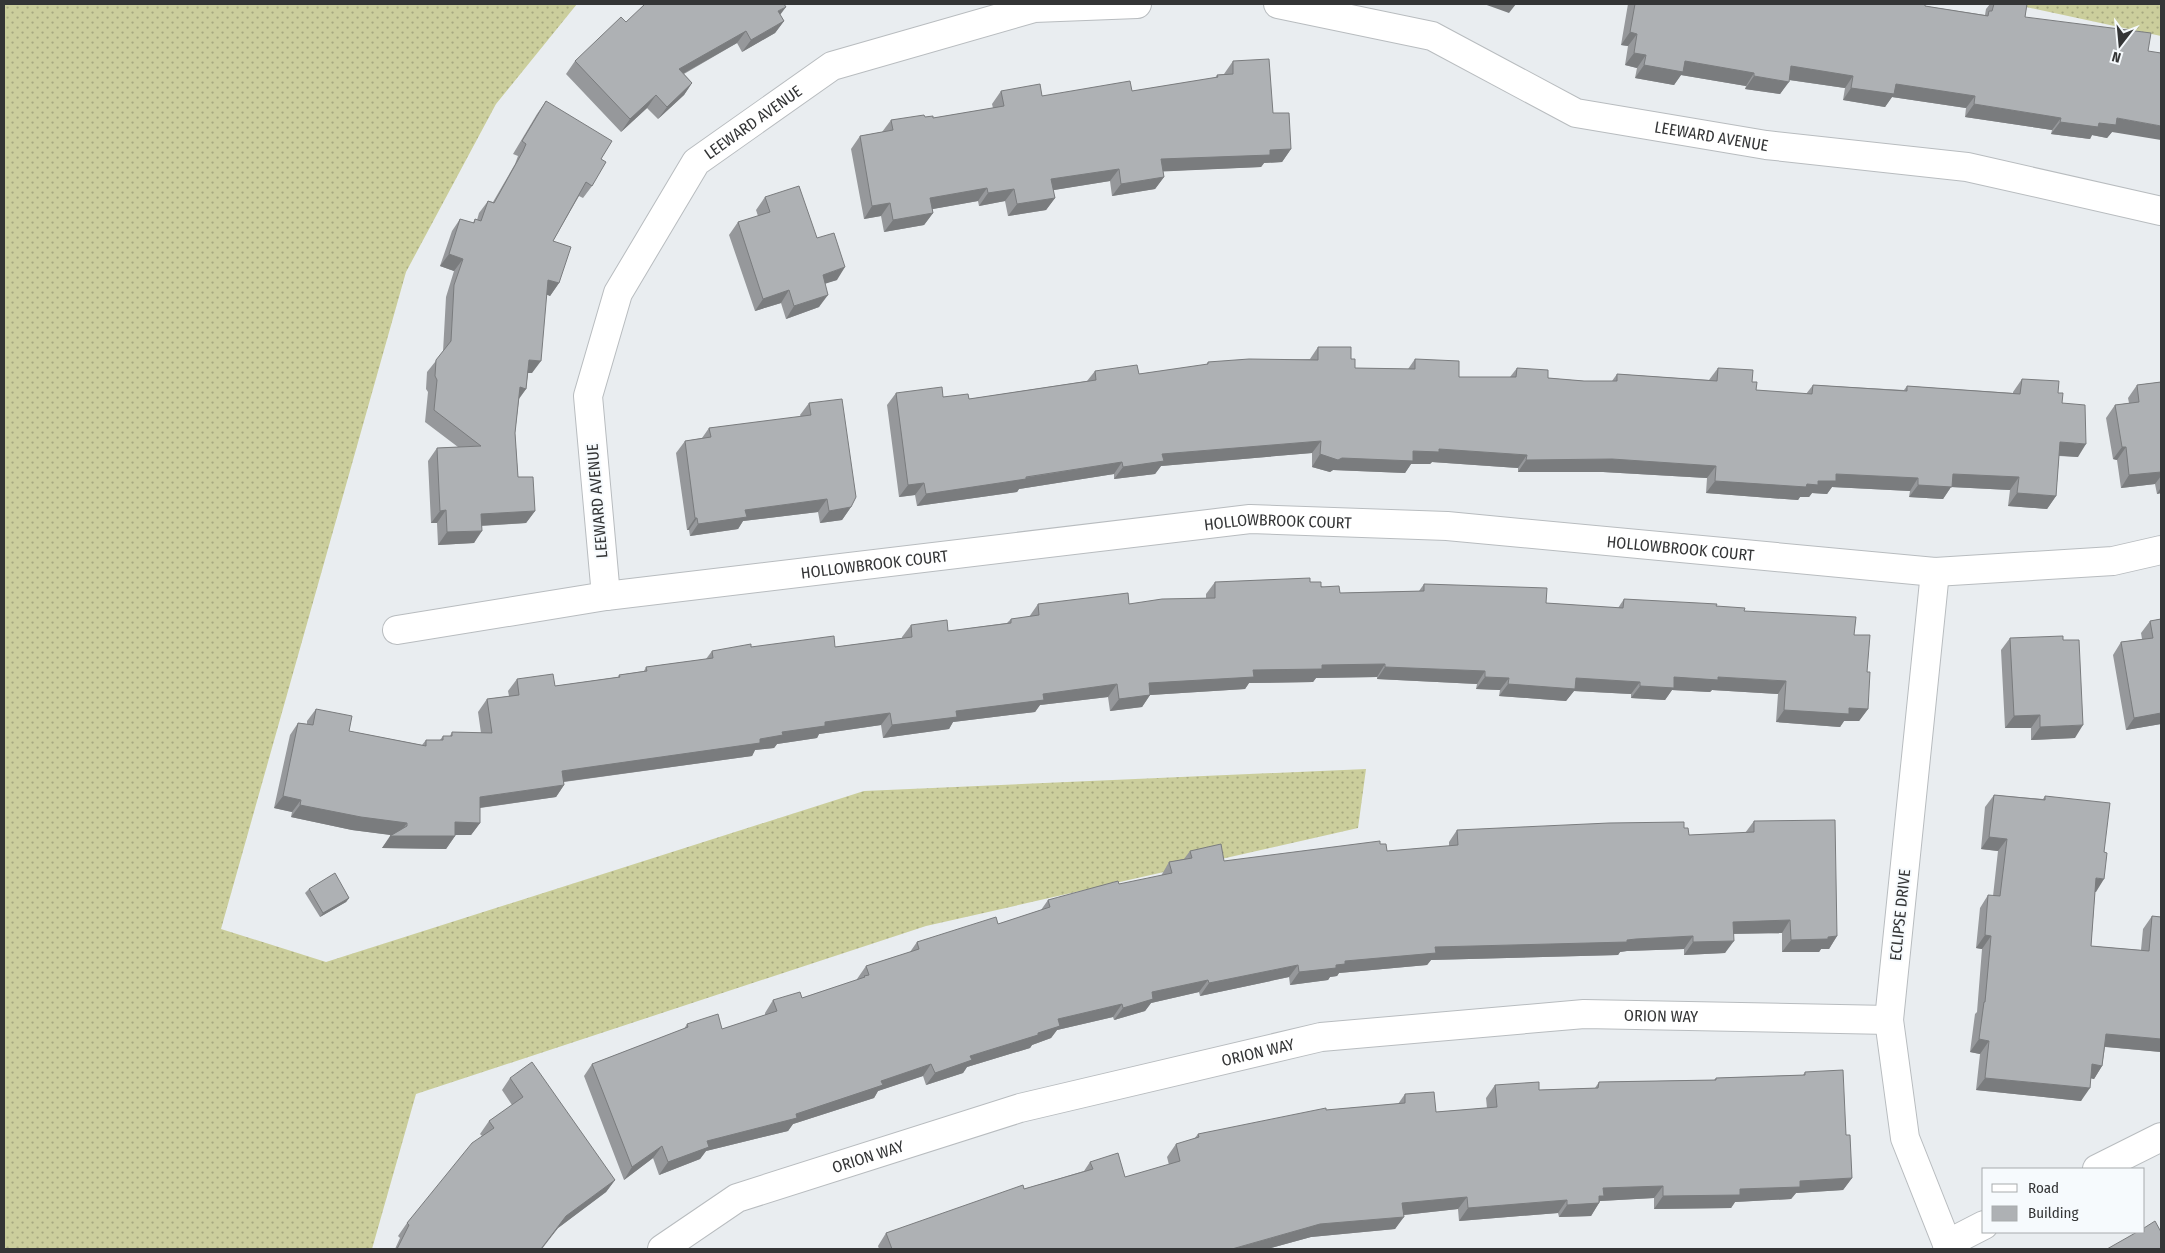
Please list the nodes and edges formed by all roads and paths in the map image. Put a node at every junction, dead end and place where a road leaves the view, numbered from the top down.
1 (1137, 4) edge
2 (1278, 4) edge
3 (2161, 211) edge
4 (2161, 550) edge
5 (1934, 572) junction
6 (606, 596) junction
7 (397, 630) dead end
8 (1889, 1020) junction
9 (2161, 1137) edge
10 (2099, 1168) edge
11 (1982, 1226) edge
12 (1948, 1246) edge
13 (662, 1249) edge

1 - 6 street, LEEWARD AVENUE
2 - 3 street, LEEWARD AVENUE
4 - 5 street, HOLLOWBROOK COURT
5 - 6 street, HOLLOWBROOK COURT
5 - 8 street, ECLIPSE DRIVE
6 - 7 street, HOLLOWBROOK COURT
8 - 12 street, ECLIPSE DRIVE
8 - 13 street, ORION WAY
9 - 10 street
11 - 12 street

